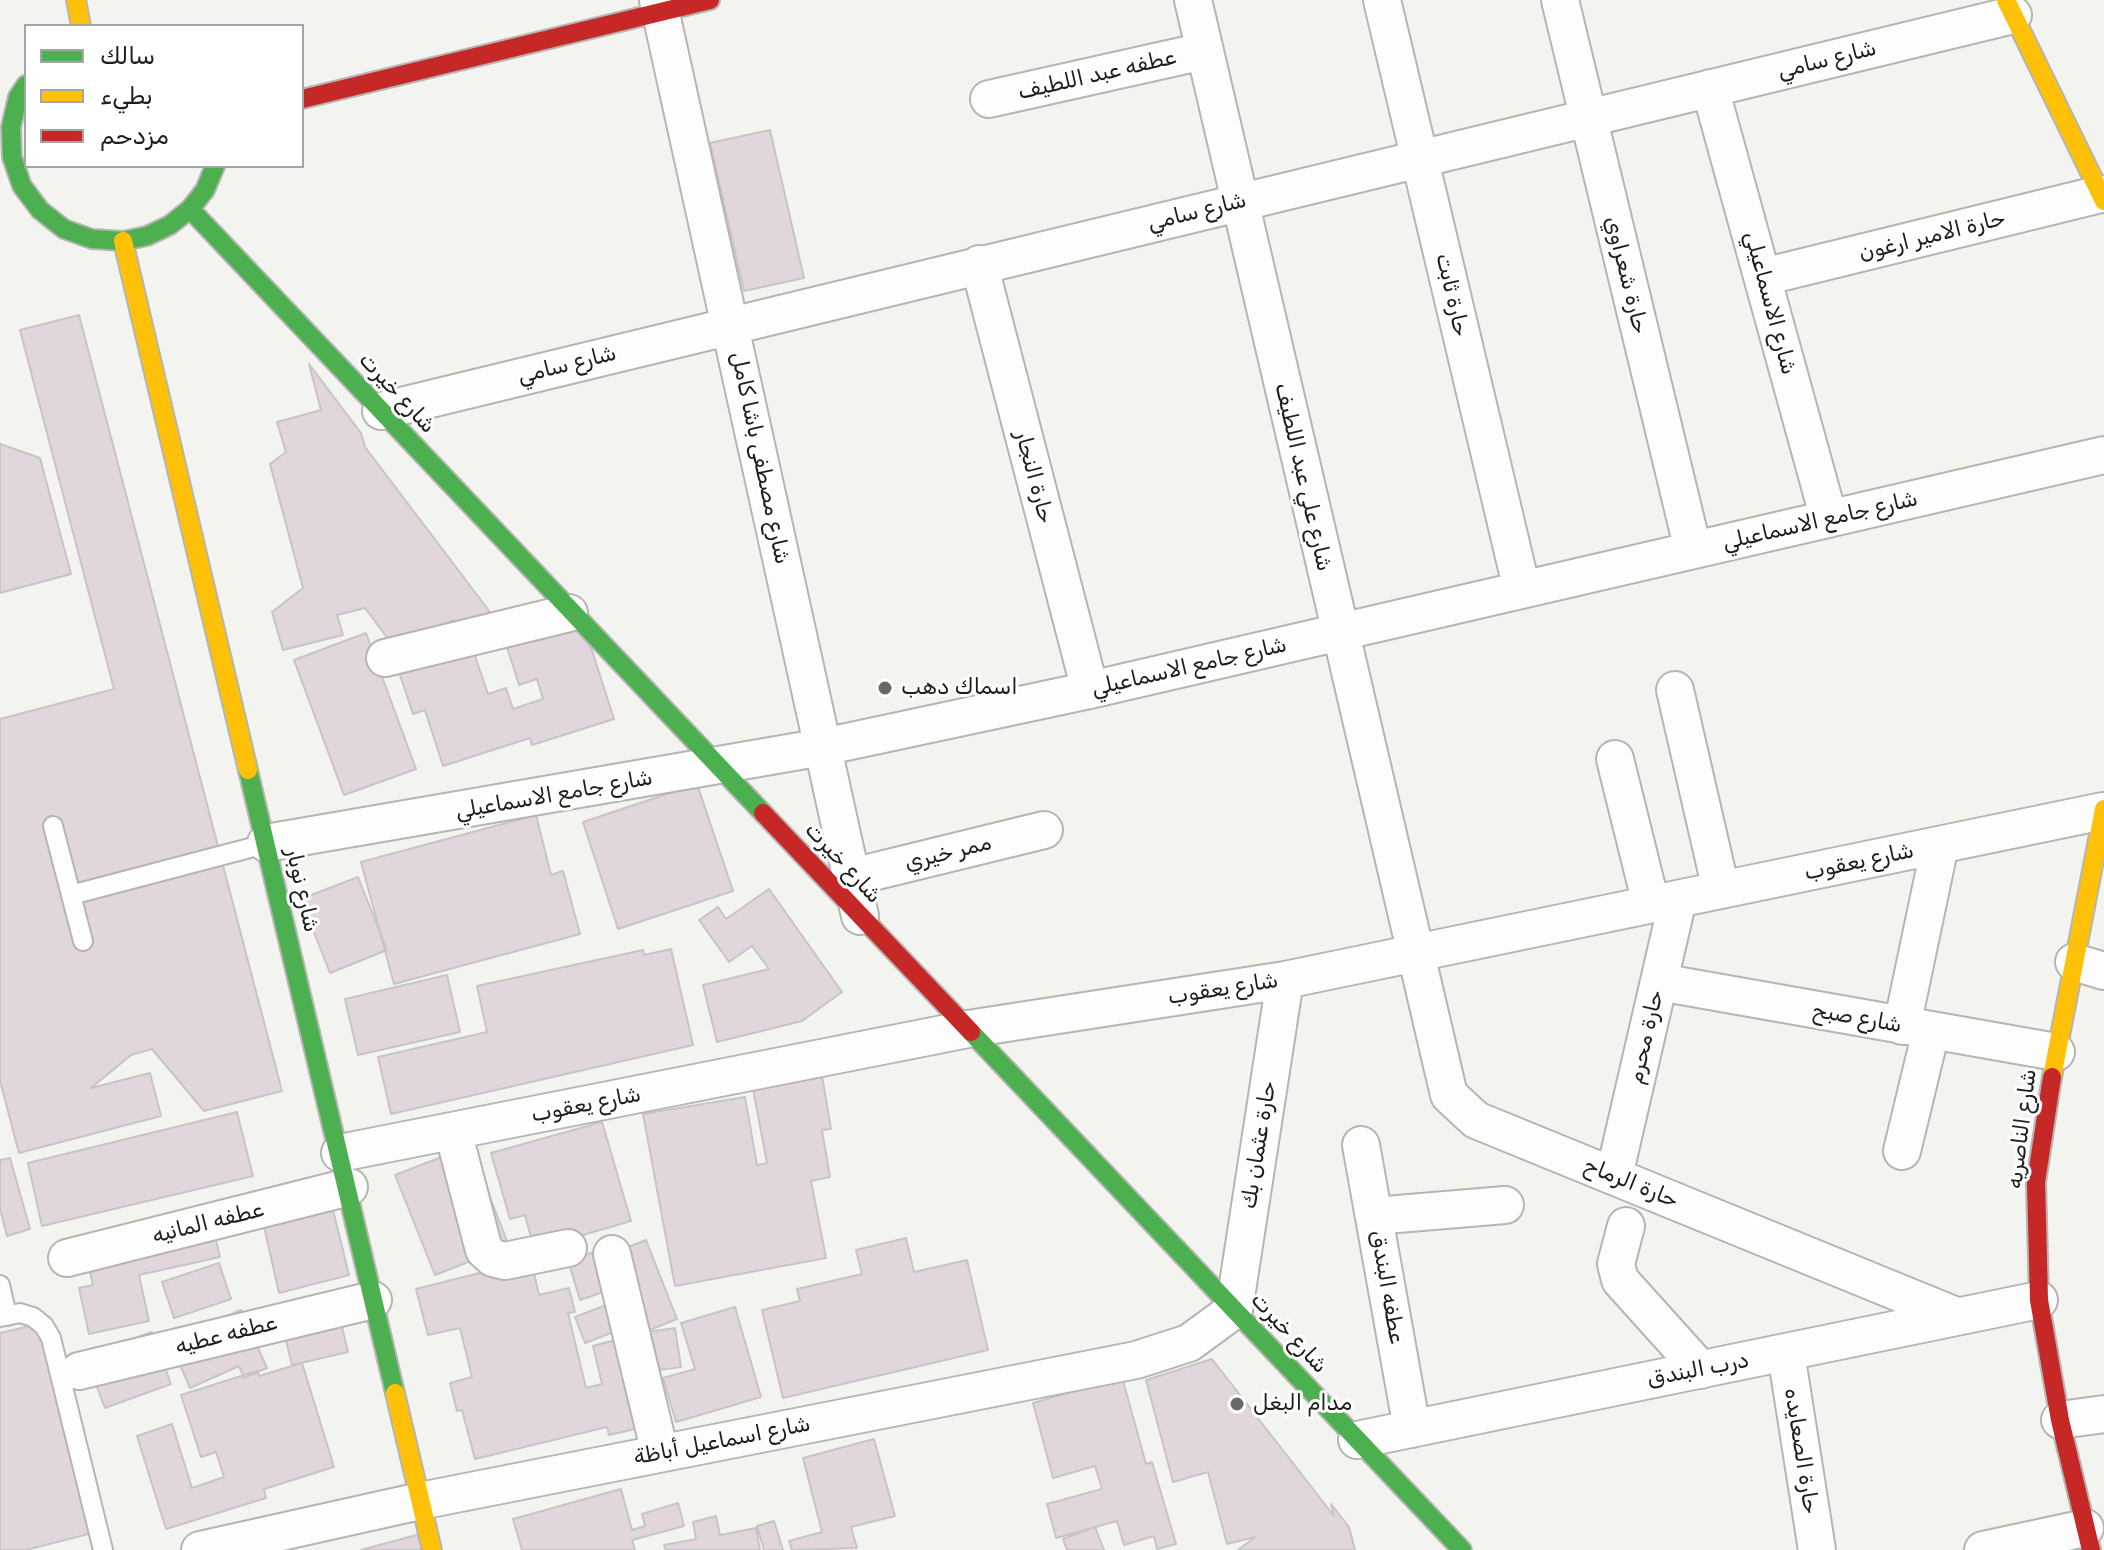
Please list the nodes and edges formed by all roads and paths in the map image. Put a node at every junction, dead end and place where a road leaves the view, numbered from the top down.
1 (76, 0) edge
2 (710, 0) edge
3 (1193, 0) edge
4 (1382, 0) edge
5 (1560, 0) edge
6 (660, 6) edge
7 (2010, 7) edge
8 (81, 24) edge
9 (1204, 51) junction
10 (24, 88) edge
11 (1710, 88) junction
12 (304, 98) edge
13 (989, 99) dead end
14 (1588, 118) junction
15 (1420, 158) junction
16 (6, 159) edge
17 (214, 168) edge
18 (2102, 197) edge
19 (1238, 202) junction
20 (190, 209) junction
21 (123, 241) junction
22 (979, 264) junction
23 (1763, 277) junction
24 (730, 324) junction
25 (381, 411) junction
26 (2104, 455) edge
27 (1829, 519) junction
28 (1693, 550) junction
29 (1522, 590) junction
30 (569, 613) junction
31 (1340, 632) junction
32 (385, 658) dead end
33 (1090, 690) junction
34 (1675, 690) dead end
35 (823, 747) junction
36 (1615, 759) dead end
37 (719, 767) junction
38 (2104, 810) edge
39 (53, 826) dead end
40 (1044, 830) dead end
41 (266, 843) junction
42 (1940, 845) junction
43 (852, 877) junction
44 (1721, 890) junction
45 (71, 895) junction
46 (1665, 902) junction
47 (860, 916) junction
48 (83, 941) dead end
49 (1415, 953) junction
50 (2089, 966) edge
51 (1285, 980) junction
52 (1659, 982) junction
53 (1916, 1028) junction
54 (968, 1029) junction
55 (2056, 1052) junction
56 (453, 1131) junction
57 (1361, 1145) dead end
58 (1902, 1151) dead end
59 (344, 1170) junction
60 (1614, 1176) junction
61 (1505, 1205) dead end
62 (1374, 1216) junction
63 (1626, 1226) dead end
64 (568, 1248) dead end
65 (612, 1254) dead end
66 (67, 1258) dead end
67 (0, 1285) edge
68 (373, 1300) junction
69 (2039, 1300) junction
70 (1234, 1310) junction
71 (1956, 1316) junction
72 (3, 1317) edge
73 (1786, 1353) junction
74 (1701, 1370) junction
75 (79, 1371) dead end
76 (2104, 1414) edge
77 (2060, 1420) junction
78 (1412, 1429) junction
79 (1357, 1440) junction
80 (660, 1453) junction
81 (420, 1501) junction
82 (2088, 1539) edge
83 (103, 1550) edge
84 (200, 1550) edge
85 (432, 1550) edge
86 (1462, 1550) edge
87 (1817, 1550) edge
88 (1983, 1550) edge

1 - 8 street
2 - 6 street
3 - 9 street, شارع علي عبد اللطيف
4 - 15 street, حارة ثابت
5 - 14 street, حارة شعراوي
6 - 12 street
6 - 24 street, شارع مصطفى باشا كامل
7 - 11 street, شارع سامي
7 - 18 street
9 - 13 street, عطفه عبد اللطيف
9 - 19 street, شارع علي عبد اللطيف
10 - 16 street
11 - 14 street, شارع سامي
11 - 23 street, شارع الاسماعيلي
14 - 15 street, شارع سامي
14 - 28 street, حارة شعراوي
15 - 19 street, شارع سامي
15 - 29 street, حارة ثابت
16 - 21 street
17 - 20 street
18 - 23 street, حارة الامير ارغون
19 - 22 street, شارع سامي
19 - 31 street, شارع علي عبد اللطيف
20 - 21 street
20 - 25 street, شارع خيرت
21 - 41 street, شارع نوبار
22 - 24 street, شارع سامي
22 - 33 street, حارة النجار
23 - 27 street, شارع الاسماعيلي
24 - 25 street, شارع سامي
24 - 35 street, شارع مصطفى باشا كامل
25 - 30 street, شارع خيرت
26 - 27 street, شارع جامع الاسماعيلي
27 - 28 street, شارع جامع الاسماعيلي
28 - 29 street, شارع جامع الاسماعيلي
29 - 31 street, شارع جامع الاسماعيلي
30 - 32 street
30 - 37 street, شارع خيرت
31 - 33 street, شارع جامع الاسماعيلي
31 - 49 street, شارع علي عبد اللطيف
33 - 35 street, شارع جامع الاسماعيلي
34 - 44 street
35 - 37 street, شارع جامع الاسماعيلي
35 - 43 street, شارع مصطفى باشا كامل
36 - 46 street
37 - 41 street, شارع جامع الاسماعيلي
37 - 47 street, شارع خيرت
38 - 42 street, شارع يعقوب
38 - 50 street, شارع الناصريه
39 - 45 lane
40 - 43 street, ممر خيري
41 - 45 lane
41 - 59 street, شارع نوبار
42 - 44 street, شارع يعقوب
42 - 53 street
43 - 47 street, شارع مصطفى باشا كامل
44 - 46 street, شارع يعقوب
45 - 48 lane
46 - 49 street, شارع يعقوب
46 - 52 street, حارة محرم
47 - 54 street, شارع خيرت
49 - 51 street, شارع يعقوب
49 - 60 street, حارة الرماح
50 - 55 street, شارع الناصريه
51 - 54 street, شارع يعقوب
51 - 70 street, حارة عثمان بك
52 - 53 street, شارع صبح
52 - 60 street, حارة محرم
53 - 55 street, شارع صبح
53 - 58 street
54 - 56 street, شارع يعقوب
54 - 70 street, شارع خيرت
55 - 69 street, شارع الناصريه
56 - 59 street, شارع يعقوب
56 - 64 street
57 - 62 street, عطفه البندق
59 - 66 street, عطفه المانيه
59 - 68 street, شارع نوبار
60 - 71 street, حارة الرماح
61 - 62 street
62 - 78 street, عطفه البندق
63 - 74 street
65 - 80 street
67 - 72 lane
68 - 75 street, عطفه عطيه
68 - 81 street, شارع نوبار
69 - 71 street, درب البندق
69 - 77 street, شارع الناصريه
70 - 79 street, شارع خيرت
70 - 80 street, شارع اسماعيل أباظة
71 - 73 street, درب البندق
72 - 83 lane
73 - 74 street, درب البندق
73 - 87 street, حارة الصعايده
74 - 78 street, درب البندق
76 - 77 street
77 - 82 street, شارع الناصريه
78 - 79 street, درب البندق
79 - 86 street, شارع خيرت
80 - 81 street, شارع اسماعيل أباظة
81 - 84 street, شارع اسماعيل أباظة
81 - 85 street, شارع نوبار
82 - 88 street

